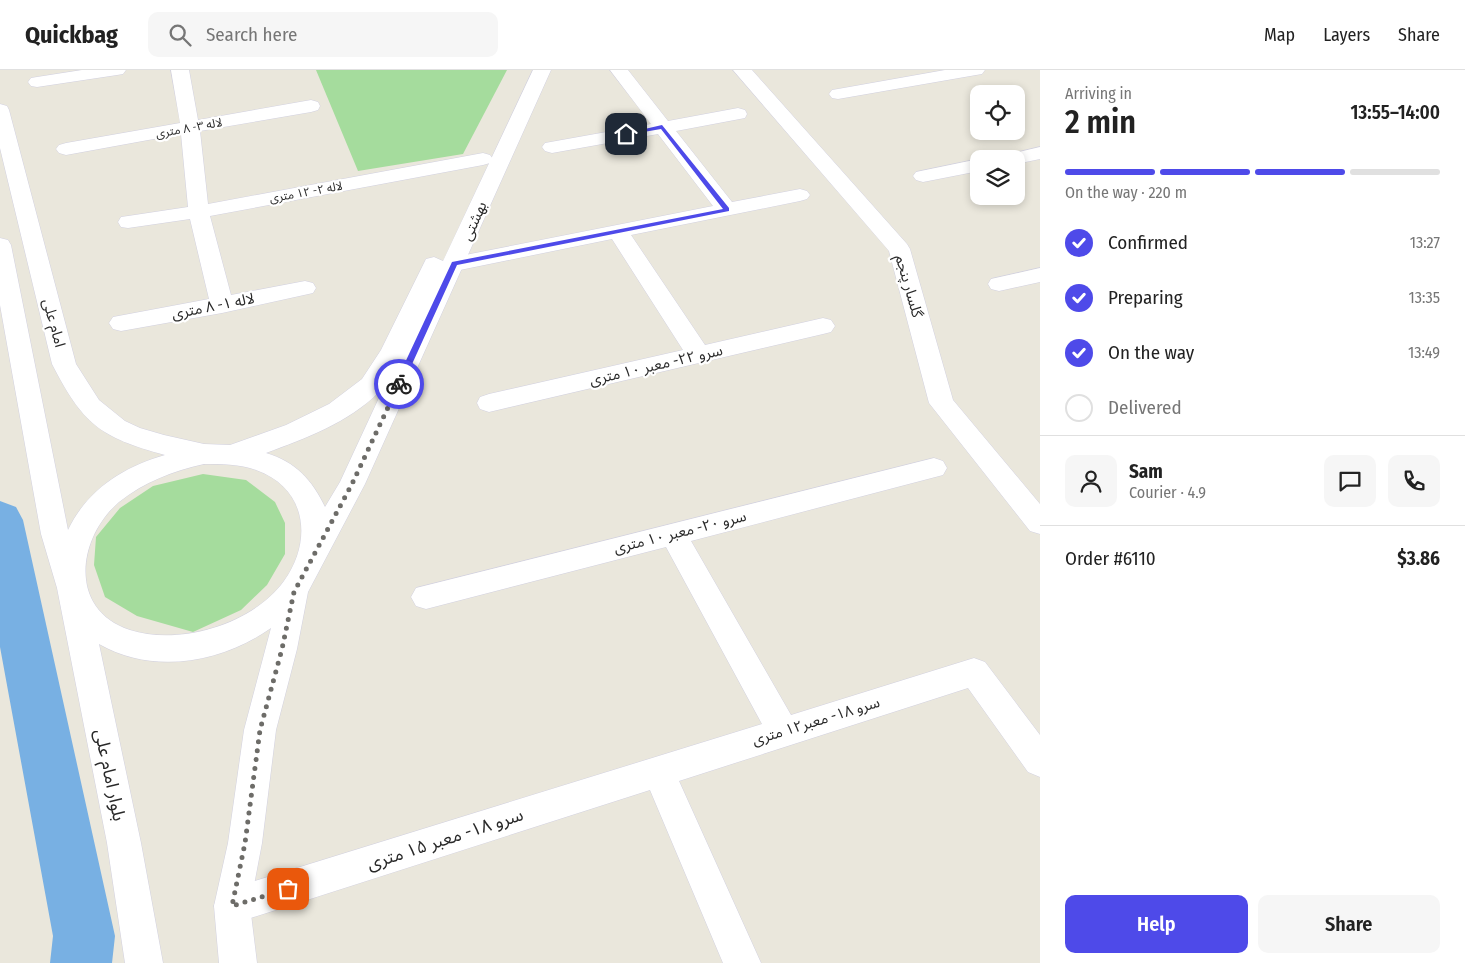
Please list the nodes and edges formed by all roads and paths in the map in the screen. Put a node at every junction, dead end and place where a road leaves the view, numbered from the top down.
1 (117, 70) edge
2 (180, 70) edge
3 (523, 70) edge
4 (542, 70) edge
5 (619, 70) edge
6 (742, 70) edge
7 (976, 70) edge
8 (37, 82) dead end
9 (838, 94) dead end
10 (311, 106) dead end
11 (0, 110) edge
12 (738, 114) dead end
13 (662, 127) junction
14 (190, 128) junction
15 (552, 147) dead end
16 (66, 148) dead end
17 (1040, 154) edge
18 (1025, 157) edge
19 (483, 160) junction
20 (970, 167) edge
21 (923, 176) dead end
22 (800, 195) dead end
23 (727, 210) junction
24 (199, 212) junction
25 (128, 222) dead end
26 (617, 232) junction
27 (0, 246) edge
28 (454, 264) junction
29 (1040, 275) edge
30 (999, 284) dead end
31 (305, 288) dead end
32 (222, 305) junction
33 (121, 323) dead end
34 (823, 326) dead end
35 (700, 355) junction
36 (489, 403) dead end
37 (204, 454) junction
38 (234, 454) junction
39 (934, 468) dead end
40 (1040, 523) edge
41 (673, 534) junction
42 (311, 560) junction
43 (72, 588) junction
44 (294, 592) junction
45 (426, 597) dead end
46 (783, 731) junction
47 (1040, 761) edge
48 (658, 771) junction
49 (232, 906) junction
50 (144, 963) edge
51 (238, 963) edge
52 (742, 963) edge

1 - 8 street
2 - 14 street
3 - 19 street, بهشتی
4 - 28 street, بهشتی
5 - 13 street
6 - 40 street, گلسار پنجم
7 - 9 street
10 - 14 street, لاله ۳- ۸ متری
11 - 37 street, امام علی
12 - 13 street
13 - 15 street
13 - 23 street
14 - 16 street, لاله ۳- ۸ متری
14 - 24 street
17 - 18 street
19 - 24 street, لاله ۲- ۱۲ متری
19 - 38 street, بهشتی
20 - 21 street
22 - 23 street
23 - 26 street
24 - 25 street, لاله ۲- ۱۲ متری
24 - 32 street
26 - 28 street
26 - 35 street
27 - 43 street
28 - 42 street, بهشتی
29 - 30 street
31 - 32 street, لاله ۱- ۸ متری
32 - 33 street, لاله ۱- ۸ متری
34 - 35 street, سرو ۲۲- معبر ۱۰ متری
35 - 36 street, سرو ۲۲- معبر ۱۰ متری
37 - 38 street
37 - 43 street
38 - 42 street
39 - 41 street, سرو ۲۰- معبر ۱۰ متری
41 - 45 street, سرو ۲۰- معبر ۱۰ متری
41 - 46 street
42 - 44 street, بهشتی
43 - 44 street
43 - 50 street, بلوار امام علی
44 - 49 street
46 - 47 street, سرو ۱۸- معبر۱۲ متری
46 - 48 street, سرو ۱۸- معبر۱۲ متری
48 - 49 street, سرو ۱۸- معبر ۱۵ متری
48 - 52 street
49 - 51 street

